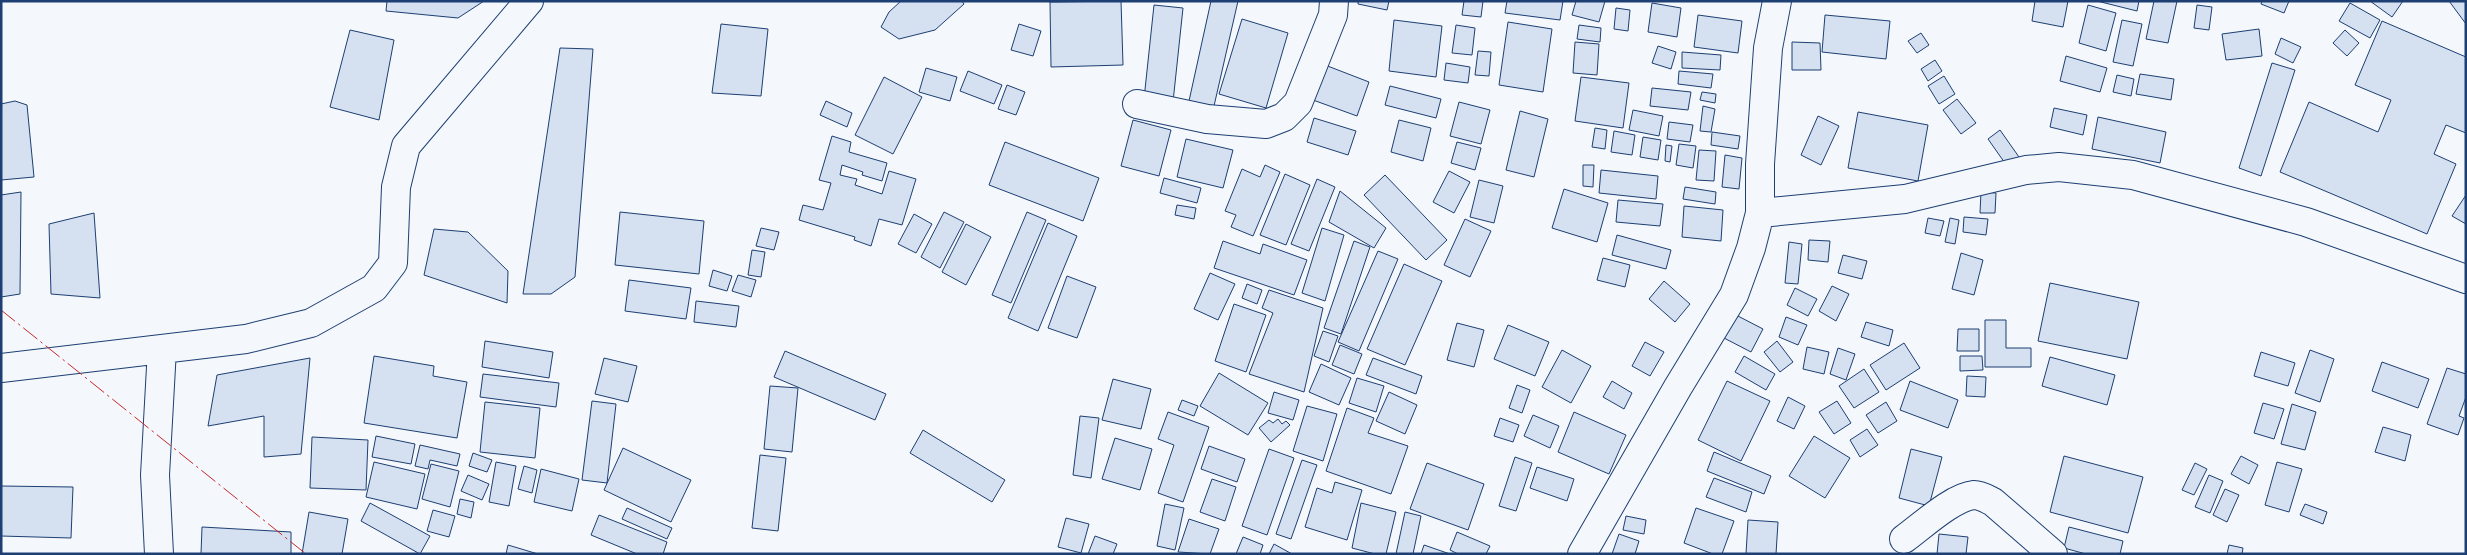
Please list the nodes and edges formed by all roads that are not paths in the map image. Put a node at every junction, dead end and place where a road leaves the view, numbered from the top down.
1 (529, 1) edge
2 (1334, 1) edge
3 (1777, 1) edge
4 (1137, 104) dead end
5 (1760, 213) junction
6 (2466, 279) edge
7 (162, 349) junction
8 (1, 368) edge
9 (1904, 539) dead end
10 (159, 554) edge
11 (1582, 554) edge
12 (2053, 554) edge

1 - 7 street
2 - 4 street
3 - 5 street
5 - 6 street
5 - 11 street
7 - 8 street
7 - 10 street
9 - 12 street

